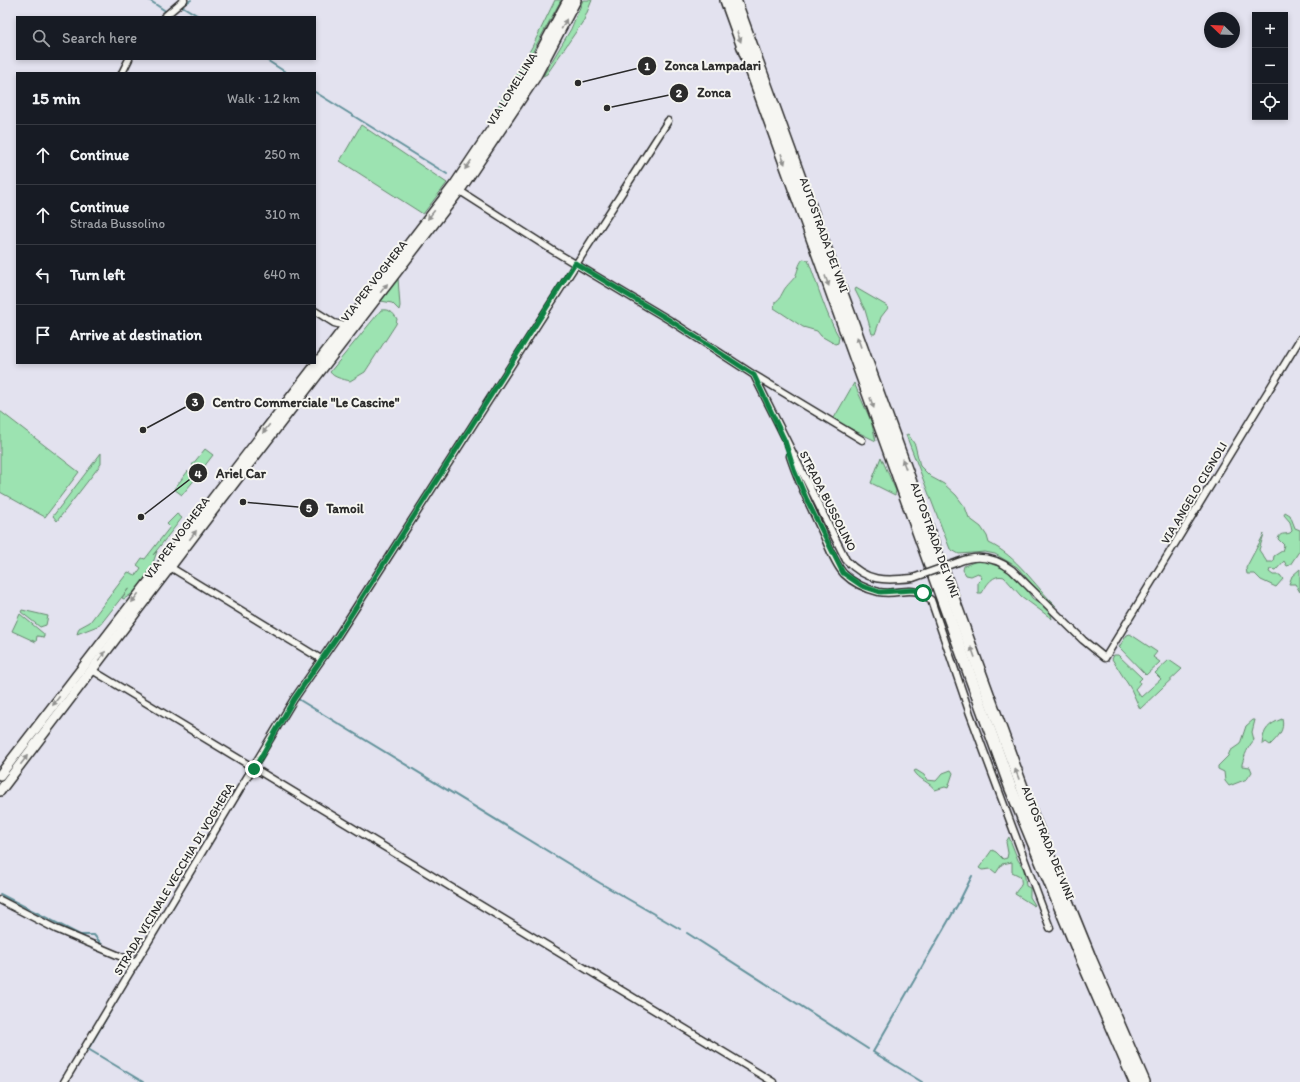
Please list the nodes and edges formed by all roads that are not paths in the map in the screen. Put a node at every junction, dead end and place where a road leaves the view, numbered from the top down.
1 (184, 0) edge
2 (568, 0) edge
3 (576, 0) edge
4 (726, 0) edge
5 (735, 0) edge
6 (165, 16) edge
7 (128, 60) edge
8 (122, 72) edge
9 (668, 121) dead end
10 (459, 187) junction
11 (575, 263) junction
12 (316, 312) edge
13 (344, 326) junction
14 (1300, 339) edge
15 (316, 363) edge
16 (315, 364) edge
17 (754, 375) junction
18 (862, 440) dead end
19 (785, 441) junction
20 (958, 562) joint
21 (170, 566) junction
22 (321, 660) junction
23 (92, 670) junction
24 (254, 769) junction
25 (0, 775) edge
26 (0, 790) edge
27 (0, 900) edge
28 (1050, 928) dead end
29 (136, 963) junction
30 (64, 1082) edge
31 (773, 1082) edge
32 (1135, 1082) edge
33 (1144, 1082) edge

1 - 6 street
2 -> 10 main road, VIA LOMELLINA
10 -> 3 main road, VIA LOMELLINA
4 -> 32 highway, AUTOSTRADA DEI VINI
33 -> 5 highway, AUTOSTRADA DEI VINI
7 - 8 street
9 - 11 street, STRADA VICINALE VECCHIA DI VOGHERA
10 - 11 street
10 -> 13 main road, VIA PER VOGHERA
21 -> 10 main road, VIA PER VOGHERA
11 - 17 street
11 - 22 street, STRADA VICINALE VECCHIA DI VOGHERA
12 - 13 street
13 -> 15 main road, VIA PER VOGHERA
14 - 20 street, VIA ANGELO CIGNOLI
16 -> 25 main road, VIA PER VOGHERA
17 - 18 street
17 - 19 street, STRADA BUSSOLINO
19 - 20 street, STRADA BUSSOLINO, bridge
19 - 28 street
21 - 22 street
23 -> 21 main road, VIA PER VOGHERA
22 - 24 street, STRADA VICINALE VECCHIA DI VOGHERA
23 - 24 street
26 -> 23 main road, VIA PER VOGHERA
24 - 29 street, STRADA VICINALE VECCHIA DI VOGHERA
24 - 31 street
27 - 29 street
29 - 30 street, STRADA VICINALE VECCHIA DI VOGHERA

